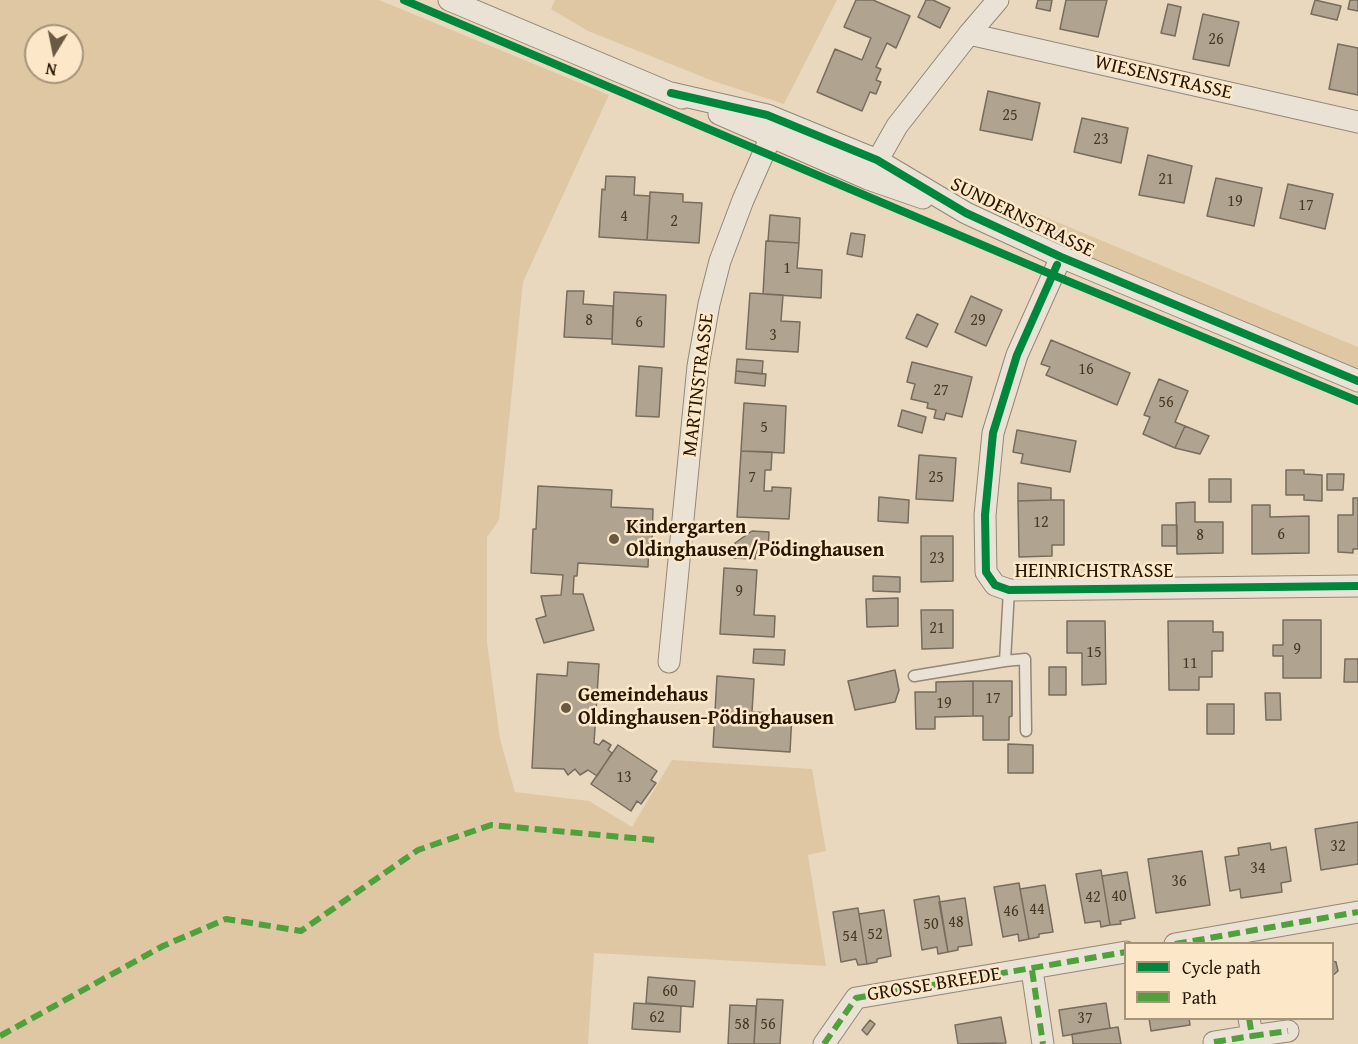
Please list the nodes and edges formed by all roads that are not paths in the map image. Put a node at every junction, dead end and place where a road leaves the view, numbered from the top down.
1 (449, 0) edge
2 (998, 0) edge
3 (969, 34) junction
4 (1358, 122) edge
5 (775, 128) junction
6 (877, 160) junction
7 (868, 179) junction
8 (966, 213) junction
9 (1061, 257) junction
10 (1358, 381) edge
11 (1358, 586) edge
12 (1009, 590) junction
13 (1005, 661) junction
14 (669, 662) dead end
15 (914, 676) dead end
16 (1026, 731) dead end
17 (1358, 912) edge
18 (1235, 938) edge
19 (1195, 942) edge
20 (1124, 952) edge
21 (1032, 970) junction
22 (1250, 1027) edge
23 (1288, 1031) dead end
24 (1214, 1042) dead end
25 (824, 1044) edge
26 (1043, 1044) edge

1 - 5 street, SUNDERNSTRASSE
2 - 3 street
3 - 4 street, WIESENSTRASSE
3 - 6 street
5 - 6 street, SUNDERNSTRASSE
5 - 7 street, SUNDERNSTRASSE
5 - 14 street, MARTINSTRASSE
6 - 7 street
6 - 8 street, SUNDERNSTRASSE
7 - 8 street, SUNDERNSTRASSE
8 - 9 street, SUNDERNSTRASSE
9 - 10 street, SUNDERNSTRASSE
9 - 12 street, HEINRICHSTRASSE
11 - 12 street, HEINRICHSTRASSE
12 - 13 lane
13 - 15 lane
13 - 16 lane
17 - 18 street
18 - 19 street
20 - 21 street, GROSSE BREEDE
21 - 25 street, GROSSE BREEDE
21 - 26 street
22 - 23 street
22 - 24 street

